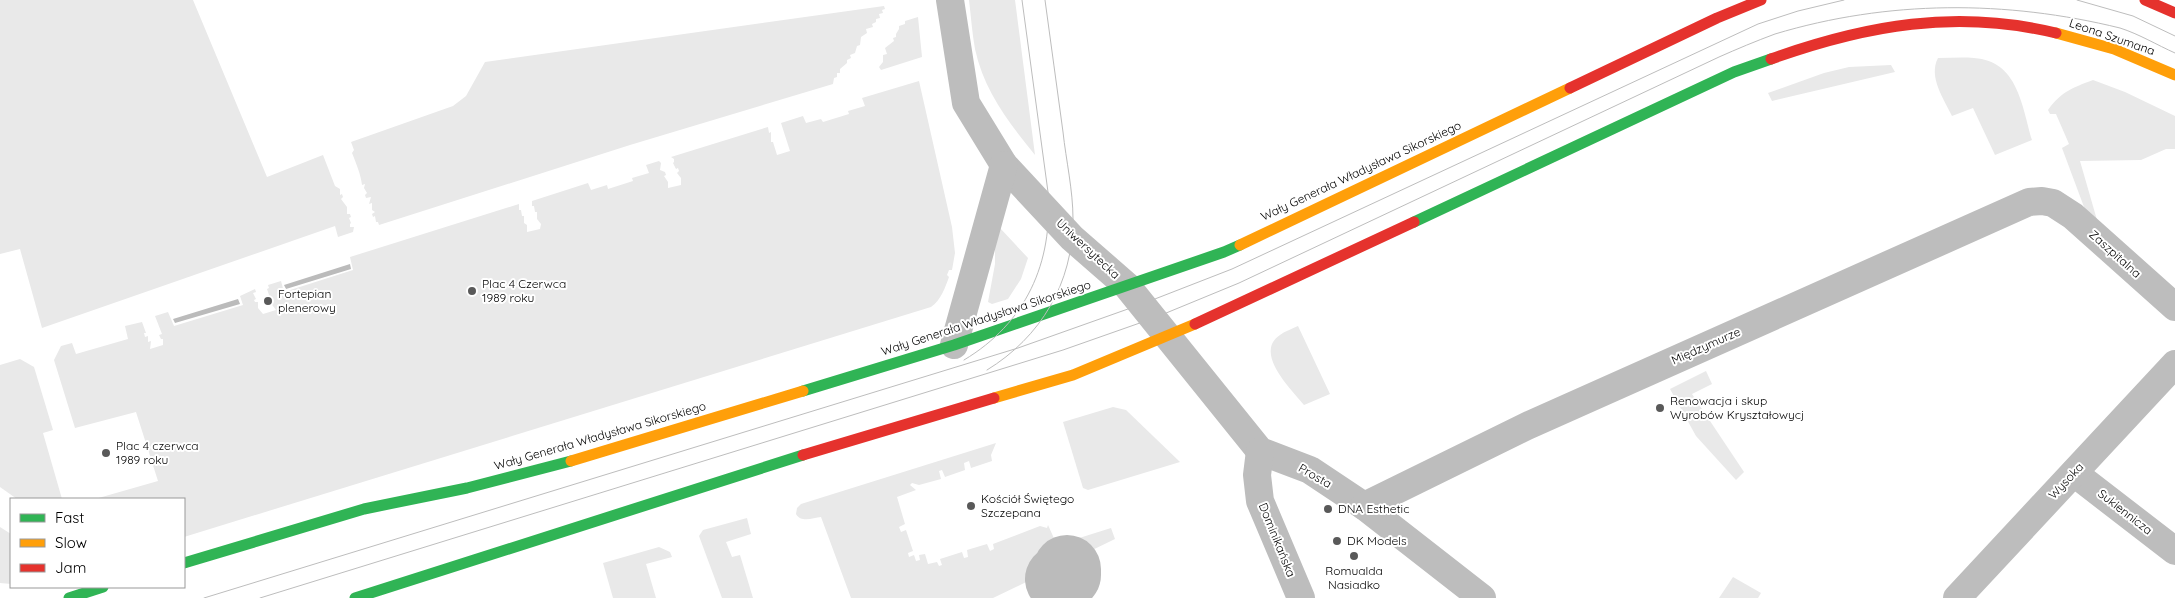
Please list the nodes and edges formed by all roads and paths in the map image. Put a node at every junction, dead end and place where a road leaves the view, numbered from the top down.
1 (950, 0) edge
2 (1761, 0) edge
3 (2145, 0) edge
4 (2175, 13) edge
5 (2175, 74) edge
6 (1004, 165) junction
7 (2053, 203) joint
8 (1127, 286) junction
9 (2175, 307) edge
10 (1168, 336) junction
11 (954, 345) junction
12 (2175, 364) edge
13 (1260, 451) junction
14 (2074, 473) junction
15 (1364, 506) junction
16 (2175, 551) edge
17 (185, 563) edge
18 (100, 588) edge
19 (69, 598) edge
20 (355, 598) edge
21 (1301, 598) edge
22 (1482, 598) edge
23 (1957, 598) edge

1 - 6 street, Uniwersytecka
2 - 8 street, Wały Generała Władysława Sikorskiego
3 - 4 street
5 - 10 street, Leona Szumana
6 - 8 street, Uniwersytecka
6 - 11 street
7 - 9 street, Zaszpitalna
7 - 15 street, Międzymurze
8 - 10 street, Uniwersytecka
8 - 11 street, Wały Generała Władysława Sikorskiego
10 - 13 street
10 - 20 street
11 - 17 street, Wały Generała Władysława Sikorskiego
12 - 14 street, Wysoka
13 - 15 street, Prosta
13 - 21 street, Dominikańska
14 - 16 street, Sukiennicza
14 - 23 street, Wysoka
15 - 22 street, Prosta
18 - 19 street

